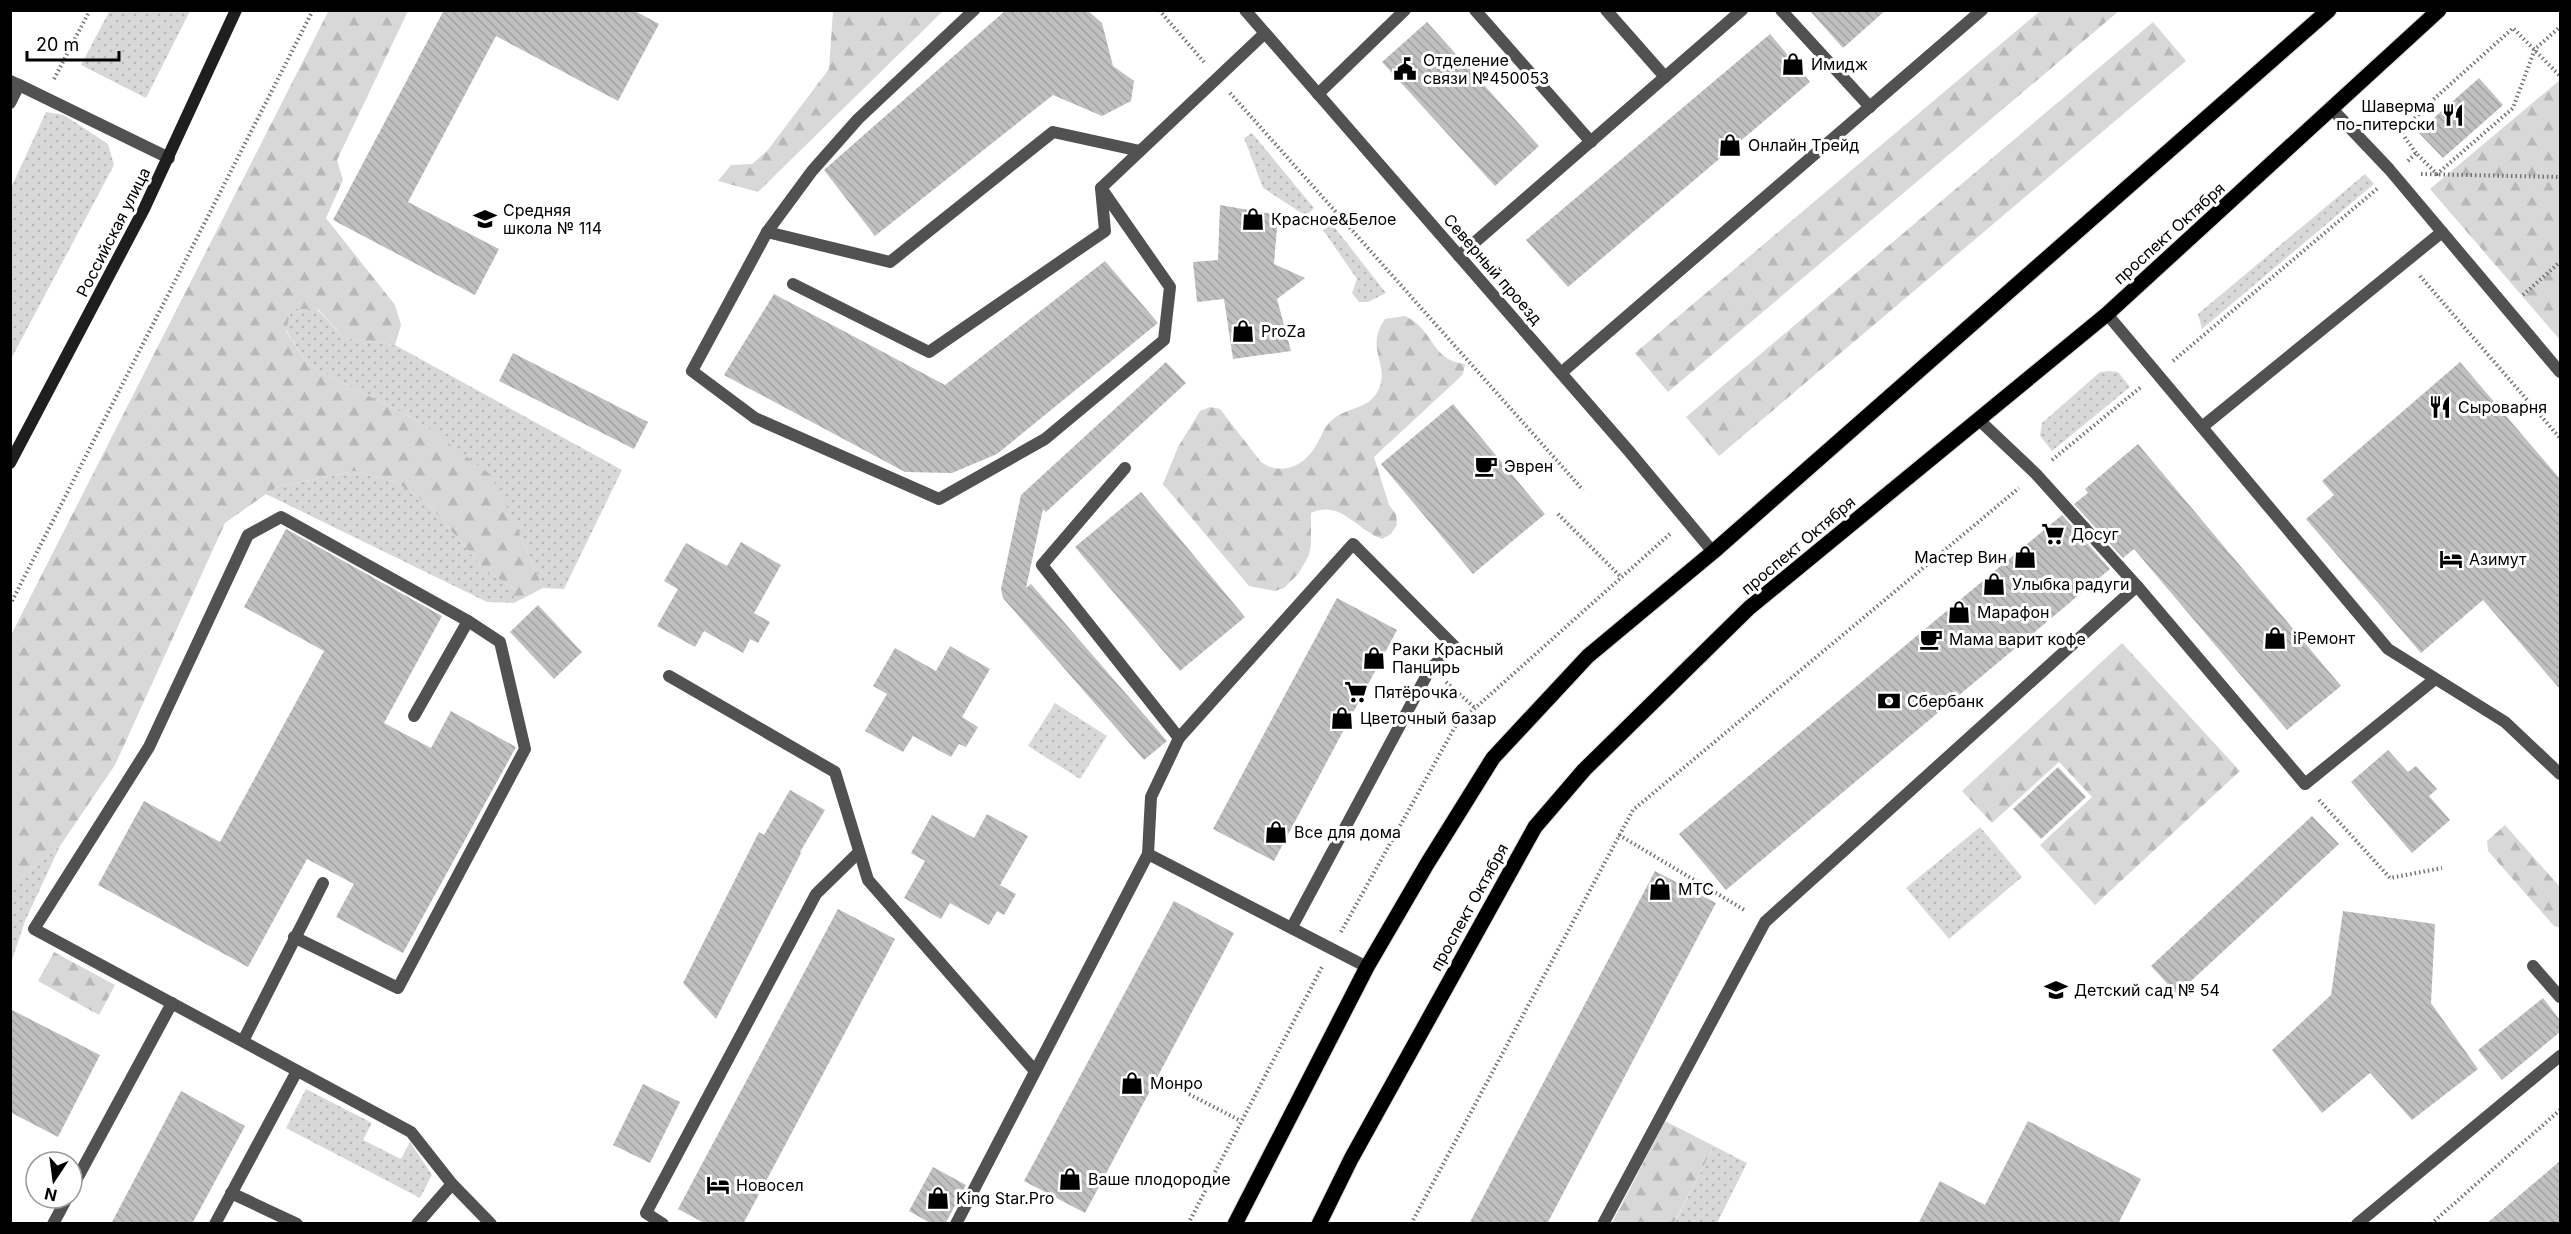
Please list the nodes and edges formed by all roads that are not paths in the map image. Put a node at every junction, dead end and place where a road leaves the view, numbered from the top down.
1 (236, 10) edge
2 (974, 10) edge
3 (1245, 10) edge
4 (1405, 10) edge
5 (1475, 10) edge
6 (1606, 10) edge
7 (1742, 10) edge
8 (1781, 10) edge
9 (1982, 10) edge
10 (2330, 10) edge
11 (2439, 10) edge
12 (1265, 33) junction
13 (1665, 77) junction
14 (15, 83) edge
15 (1318, 94) junction
16 (10, 102) edge
17 (1870, 107) junction
18 (2332, 109) junction
19 (1592, 142) junction
20 (1140, 152) junction
21 (169, 159) junction
22 (1101, 188) junction
23 (768, 232) junction
24 (2442, 232) junction
25 (1459, 256) junction
26 (793, 284) dead end
27 (2107, 314) junction
28 (2560, 372) edge
29 (1562, 373) junction
30 (1978, 419) junction
31 (2202, 427) junction
32 (10, 463) edge
33 (1125, 468) dead end
34 (1713, 552) junction
35 (2137, 586) junction
36 (468, 621) junction
37 (669, 676) dead end
38 (2435, 679) junction
39 (414, 716) dead end
40 (1179, 738) junction
41 (2560, 774) edge
42 (859, 852) junction
43 (1148, 854) junction
44 (323, 883) dead end
45 (1292, 927) junction
46 (294, 937) junction
47 (2533, 966) dead end
48 (1367, 967) junction
49 (2560, 997) edge
50 (172, 1003) junction
51 (243, 1041) junction
52 (2560, 1056) edge
53 (297, 1071) junction
54 (1035, 1071) junction
55 (84, 1166) edge
56 (452, 1184) junction
57 (231, 1193) junction
58 (61, 1210) edge
59 (53, 1224) edge
60 (215, 1224) edge
61 (297, 1224) edge
62 (417, 1224) edge
63 (491, 1224) edge
64 (663, 1224) edge
65 (956, 1224) edge
66 (1235, 1224) edge
67 (1319, 1224) edge
68 (1603, 1224) edge
69 (2357, 1224) edge

1 - 21 main road, Российская улица
2 - 23 street
3 - 12 street, Северный проезд
4 - 15 street
5 - 19 street
6 - 13 street
7 - 13 street
8 - 17 street
9 - 17 street
10 - 34 main road
11 - 18 main road, проспект Октября
12 - 15 street, Северный проезд
12 - 20 street
13 - 19 street
14 - 16 street
14 - 21 street
15 - 25 street, Северный проезд
17 - 29 street
18 - 24 street
18 - 27 main road, проспект Октября
19 - 25 street
20 - 22 street
20 - 23 street
21 - 32 main road, Российская улица
22 - 23 street
22 - 26 street
24 - 28 street
24 - 31 street
25 - 29 street, Северный проезд
27 - 30 main road, проспект Октября
27 - 31 street
29 - 34 street, Северный проезд
30 - 35 street
30 - 67 main road, проспект Октября
31 - 38 street
33 - 40 street
34 - 48 main road
35 - 38 street
35 - 68 street
36 - 39 street
36 - 46 street
36 - 50 street
37 - 42 street
38 - 41 street
40 - 43 street
40 - 45 street
42 - 54 street
42 - 64 street
43 - 45 street
43 - 54 street
44 - 46 street
45 - 48 street
46 - 51 street
47 - 49 street
48 - 66 main road
50 - 51 street
50 - 55 street
51 - 53 street
52 - 69 street
53 - 56 street
53 - 57 street
54 - 65 street
56 - 62 street
56 - 63 street
57 - 60 street
57 - 61 street
58 - 59 street

